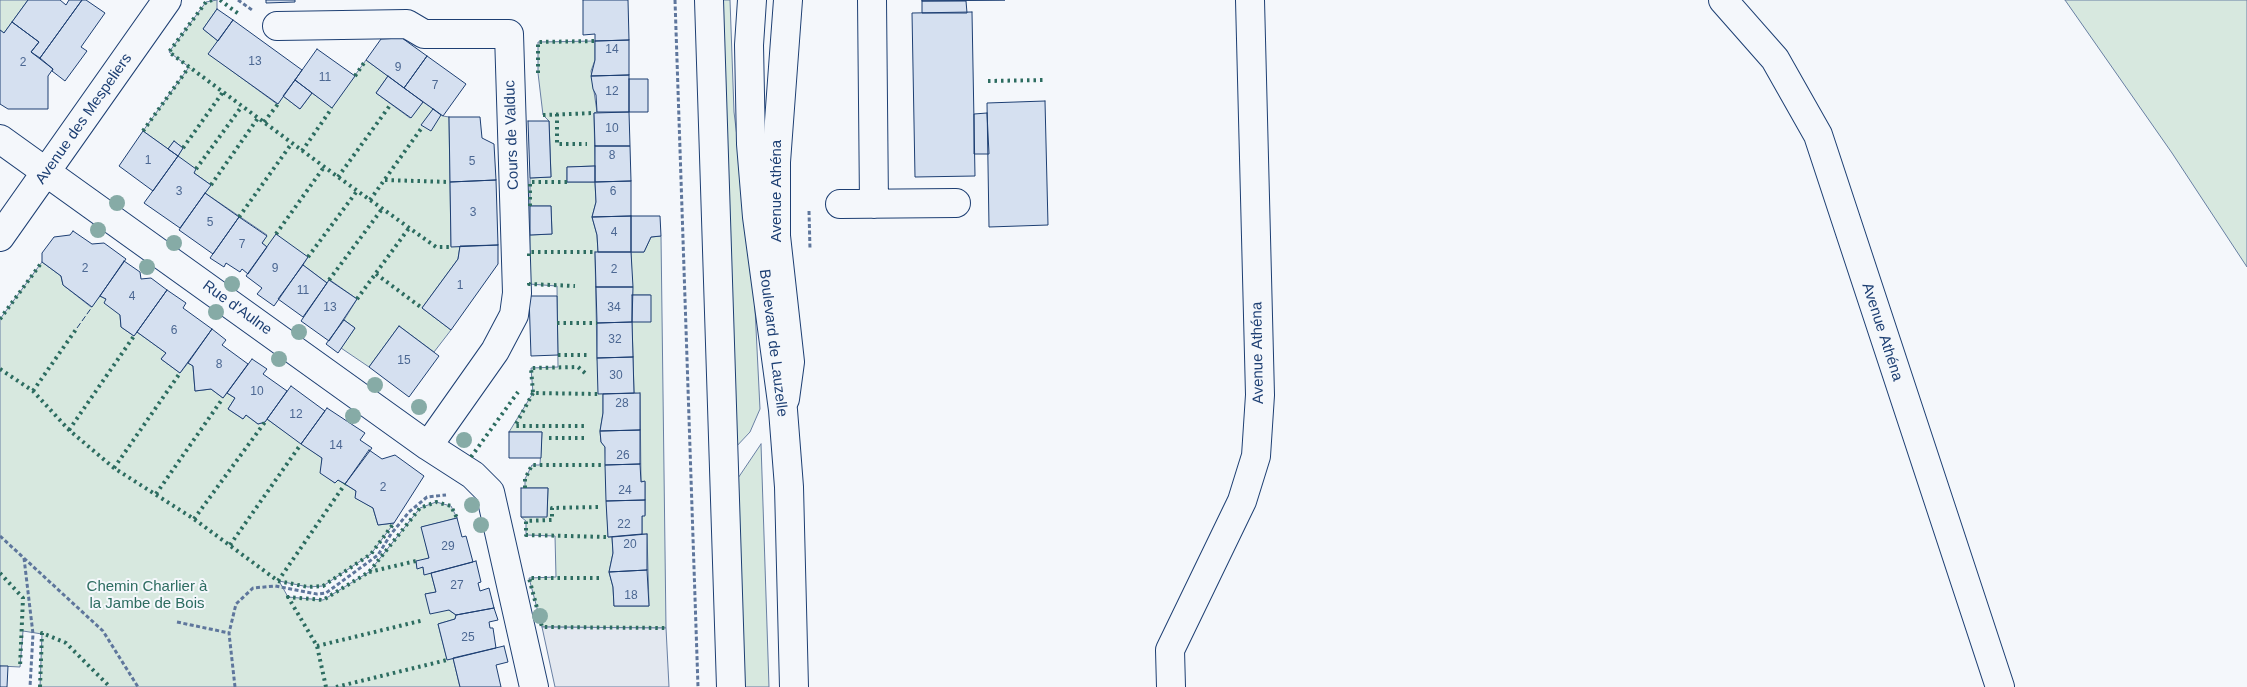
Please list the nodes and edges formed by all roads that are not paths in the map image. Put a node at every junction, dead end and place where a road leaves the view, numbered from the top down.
1 (167, 0) edge
2 (709, 0) edge
3 (752, 0) edge
4 (788, 0) edge
5 (872, 0) edge
6 (1250, 0) edge
7 (1723, 0) edge
8 (277, 26) dead end
9 (0, 138) edge
10 (46, 172) junction
11 (956, 203) dead end
12 (840, 204) dead end
13 (874, 204) junction
14 (0, 237) edge
15 (783, 410) junction
16 (428, 446) junction
17 (534, 687) edge
18 (731, 687) edge
19 (794, 687) edge
20 (1170, 687) edge
21 (2000, 687) edge

1 - 10 street, Avenue des Mespeliers
2 - 18 street
3 - 15 street, Boulevard de Lauzelle
4 - 15 street, Avenue Athéna
5 - 13 street
6 - 20 street, Avenue Athéna
7 - 21 street, Avenue Athéna
8 - 16 street, Cours de Valduc
9 - 10 street, Rue d'Aulne
10 - 14 street, Avenue des Mespeliers
10 - 16 street, Rue d'Aulne
11 - 13 street
12 - 13 street
15 - 19 street, Boulevard de Lauzelle
16 - 17 street, Rue d'Aulne

